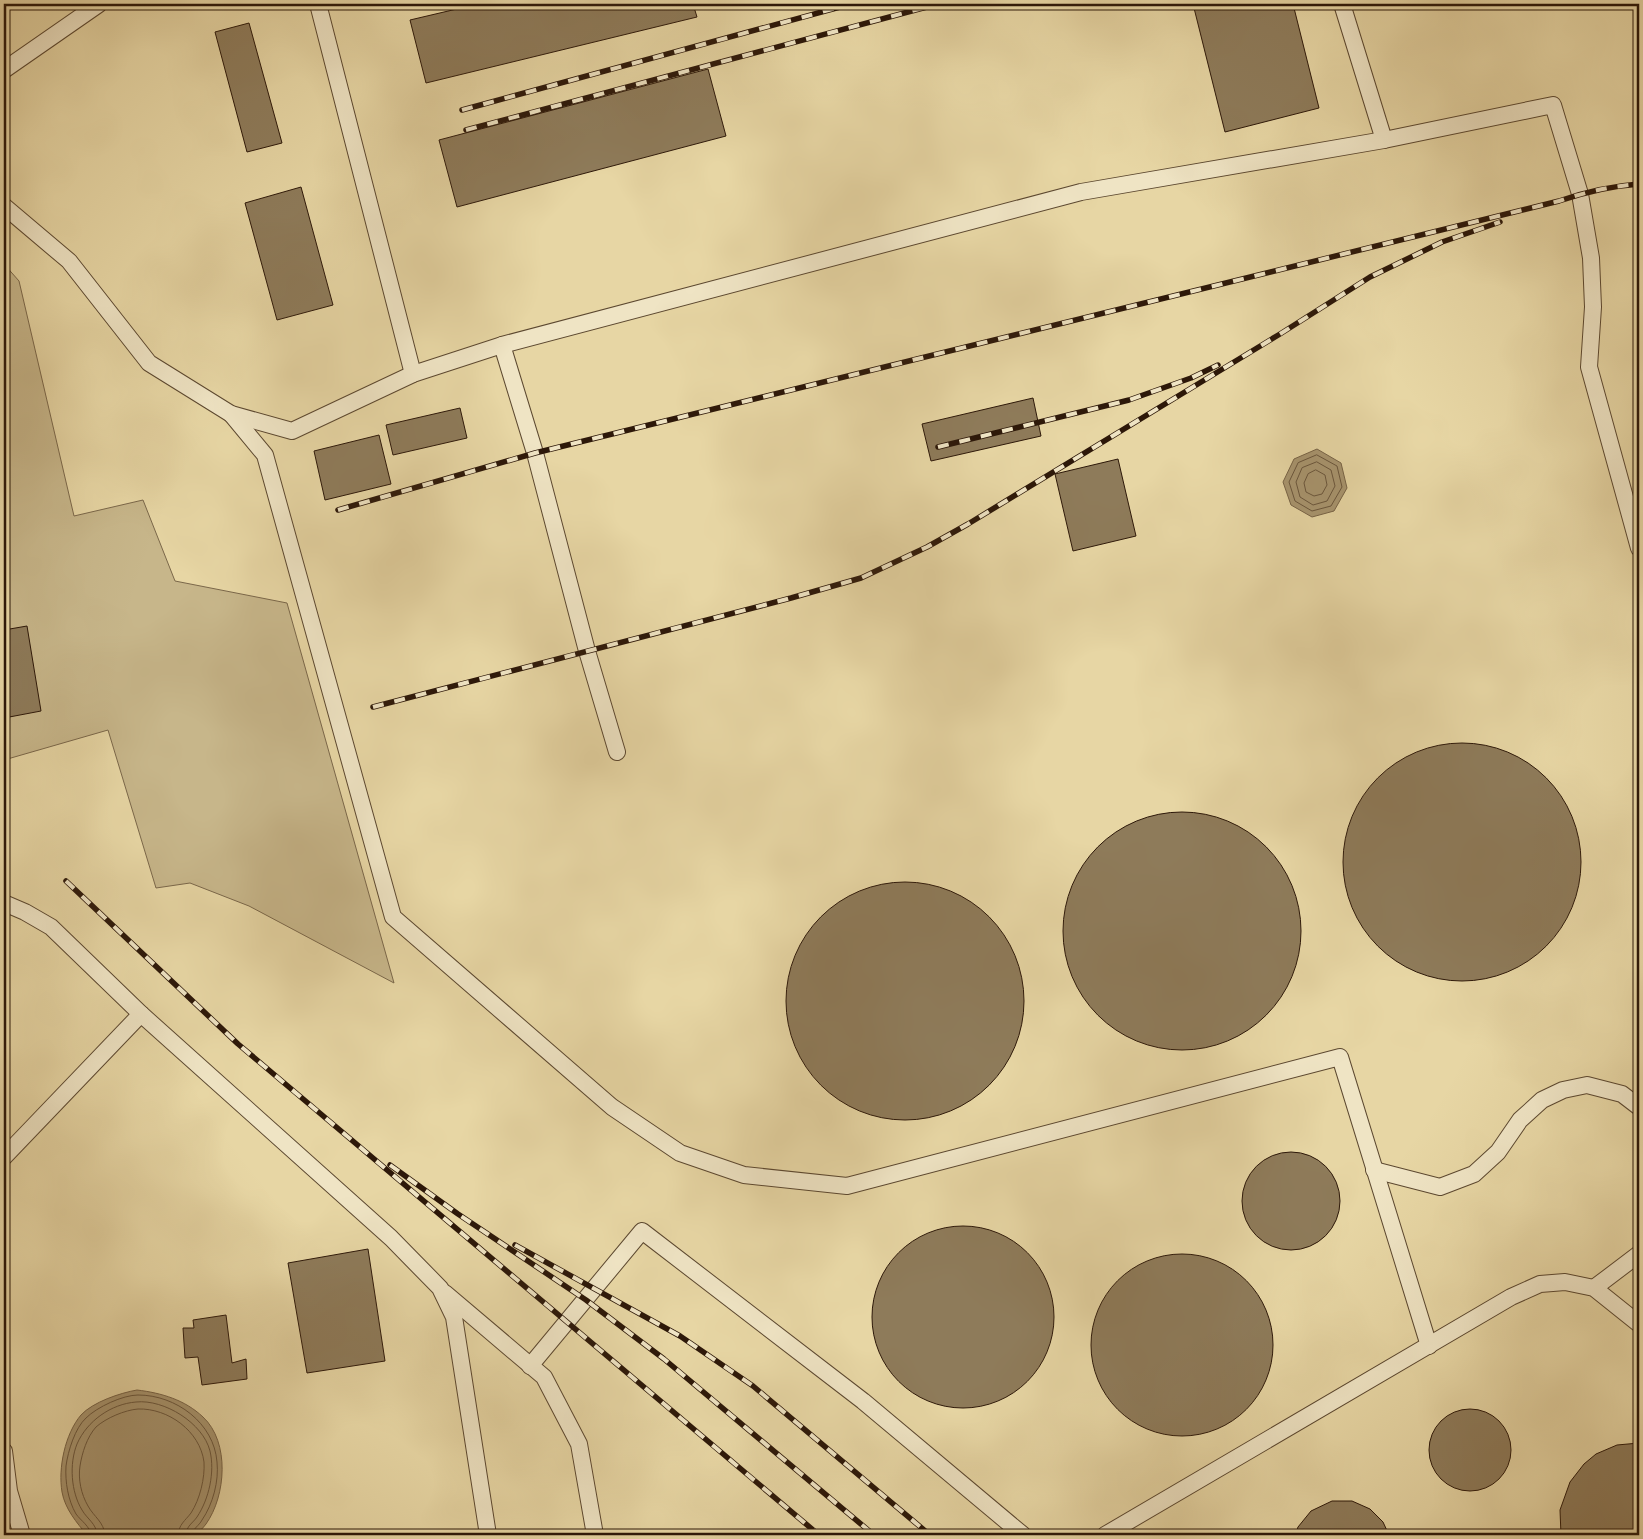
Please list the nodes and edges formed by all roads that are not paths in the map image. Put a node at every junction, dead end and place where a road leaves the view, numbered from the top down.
1 (99, 4) edge
2 (318, 4) edge
3 (1342, 4) edge
4 (4, 70) edge
5 (1384, 140) junction
6 (4, 206) edge
7 (502, 345) junction
8 (413, 374) junction
9 (230, 414) junction
10 (1639, 548) edge
11 (617, 752) dead end
12 (4, 903) edge
13 (141, 1014) junction
14 (1639, 1107) edge
15 (4, 1157) edge
16 (1374, 1170) junction
17 (1639, 1254) edge
18 (440, 1288) junction
19 (1594, 1288) junction
20 (1639, 1324) edge
21 (1429, 1346) junction
22 (530, 1366) junction
23 (4, 1451) edge
24 (22, 1535) edge
25 (488, 1535) edge
26 (594, 1535) edge
27 (1023, 1535) edge
28 (1105, 1535) edge

1 - 4 lane
2 - 8 lane
3 - 5 lane
5 - 7 lane
5 - 10 lane
6 - 9 lane
7 - 8 lane
7 - 11 lane
8 - 9 lane
9 - 16 lane
12 - 13 lane
13 - 15 lane
13 - 18 lane
14 - 16 lane
16 - 21 lane
17 - 19 lane
18 - 22 lane
18 - 25 lane
19 - 20 lane
19 - 21 lane
21 - 28 lane
22 - 26 lane
22 - 27 lane
23 - 24 lane

